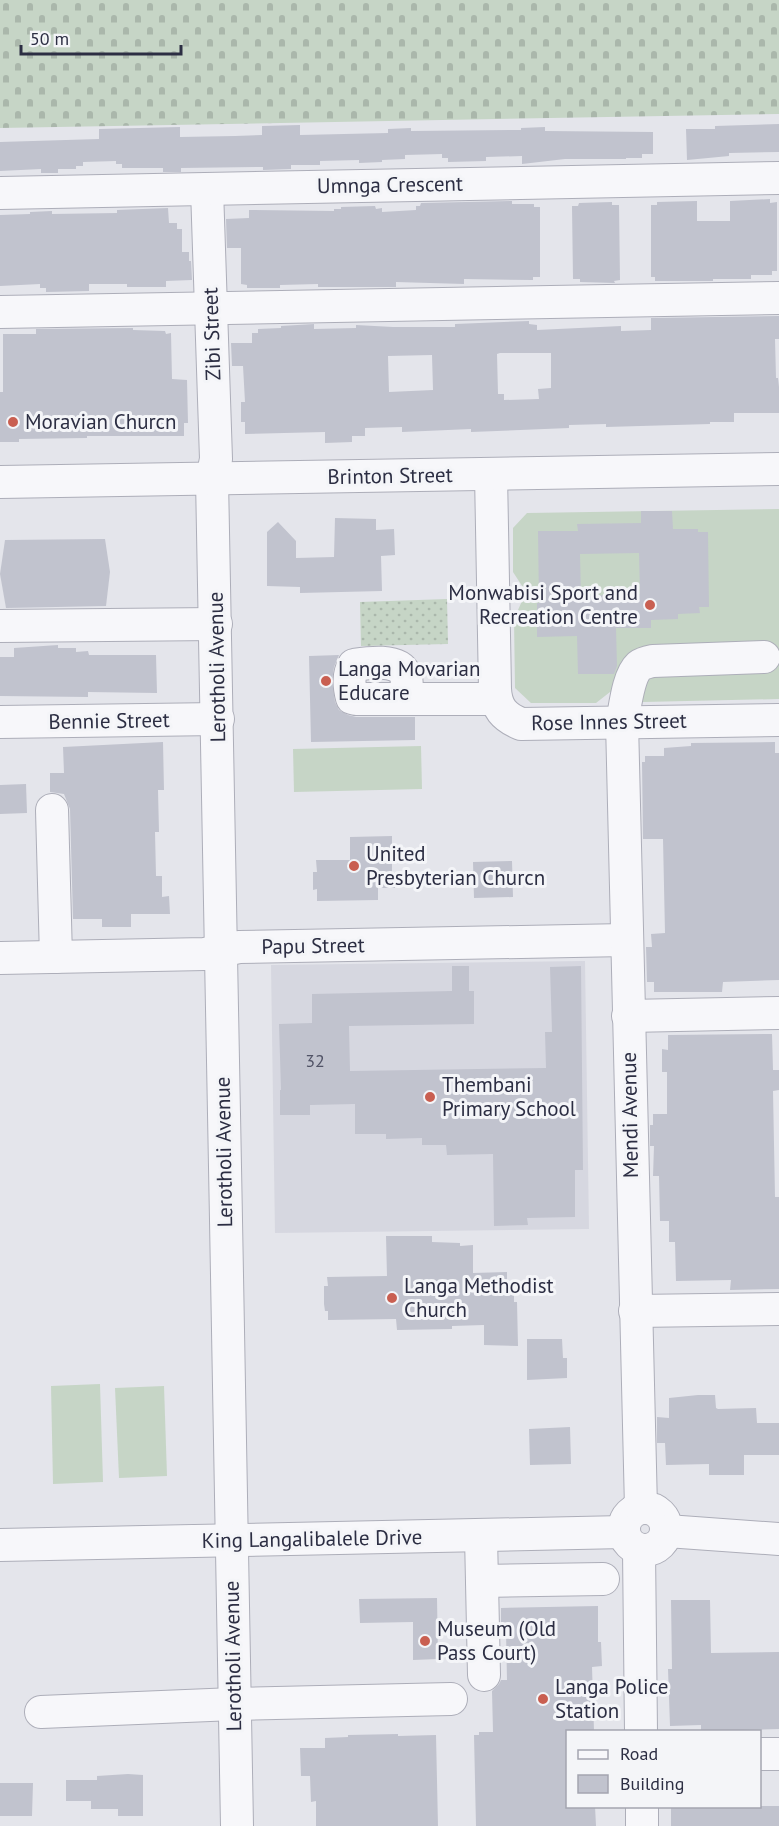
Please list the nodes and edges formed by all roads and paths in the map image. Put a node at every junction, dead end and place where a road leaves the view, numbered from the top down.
1 (779, 178) edge
2 (207, 189) junction
3 (0, 193) edge
4 (779, 298) edge
5 (212, 309) junction
6 (0, 312) edge
7 (779, 469) edge
8 (491, 474) junction
9 (212, 479) junction
10 (0, 482) edge
11 (216, 624) junction
12 (0, 626) edge
13 (764, 657) dead end
14 (406, 699) dead end
15 (495, 699) junction
16 (218, 719) junction
17 (779, 720) edge
18 (0, 722) edge
19 (622, 723) junction
20 (52, 810) dead end
21 (626, 940) junction
22 (222, 951) junction
23 (56, 957) junction
24 (0, 958) edge
25 (779, 1013) edge
26 (628, 1016) junction
27 (779, 1309) edge
28 (635, 1311) junction
29 (635, 1530) junction
30 (772, 1532) edge
31 (481, 1536) junction
32 (231, 1541) junction
33 (0, 1545) edge
34 (603, 1579) dead end
35 (482, 1581) junction
36 (484, 1675) dead end
37 (451, 1699) dead end
38 (234, 1704) junction
39 (40, 1712) dead end
40 (641, 1730) edge
41 (761, 1754) edge
42 (779, 1754) edge
43 (642, 1808) edge
44 (237, 1826) edge
45 (642, 1826) edge

1 - 2 street, Umnga Crescent
2 - 3 street, Umnga Crescent
2 - 5 street, Zibi Street
4 - 5 street
5 - 6 street
5 - 9 street, Zibi Street
7 - 8 street, Brinton Street
8 - 9 street, Brinton Street
8 - 15 street
9 - 10 street, Brinton Street
9 - 11 street, Lerotholi Avenue
11 - 12 street
11 - 16 street, Lerotholi Avenue
13 - 19 street, Mendi Avenue
14 - 15 street
15 - 19 street, Rose Innes Street
16 - 18 street, Bennie Street
16 - 22 street, Lerotholi Avenue
17 - 19 street, Rose Innes Street
19 - 21 street, Mendi Avenue
20 - 23 street
21 - 22 street, Papu Street
21 - 26 street, Mendi Avenue
22 - 23 street, Papu Street
22 - 32 street, Lerotholi Avenue
23 - 24 street, Papu Street
25 - 26 street
26 - 28 street, Mendi Avenue
27 - 28 street
28 - 29 street, Mendi Avenue
29 - 30 street
29 - 31 street, King Langalibalele Drive
29 - 40 street, Mendi Avenue
31 - 32 street, King Langalibalele Drive
31 - 35 street
32 - 33 street, King Langalibalele Drive
32 - 38 street, Lerotholi Avenue
34 - 35 street
35 - 36 street
37 - 38 street
38 - 39 street
38 - 44 street, Lerotholi Avenue
41 - 42 street
43 - 45 street

